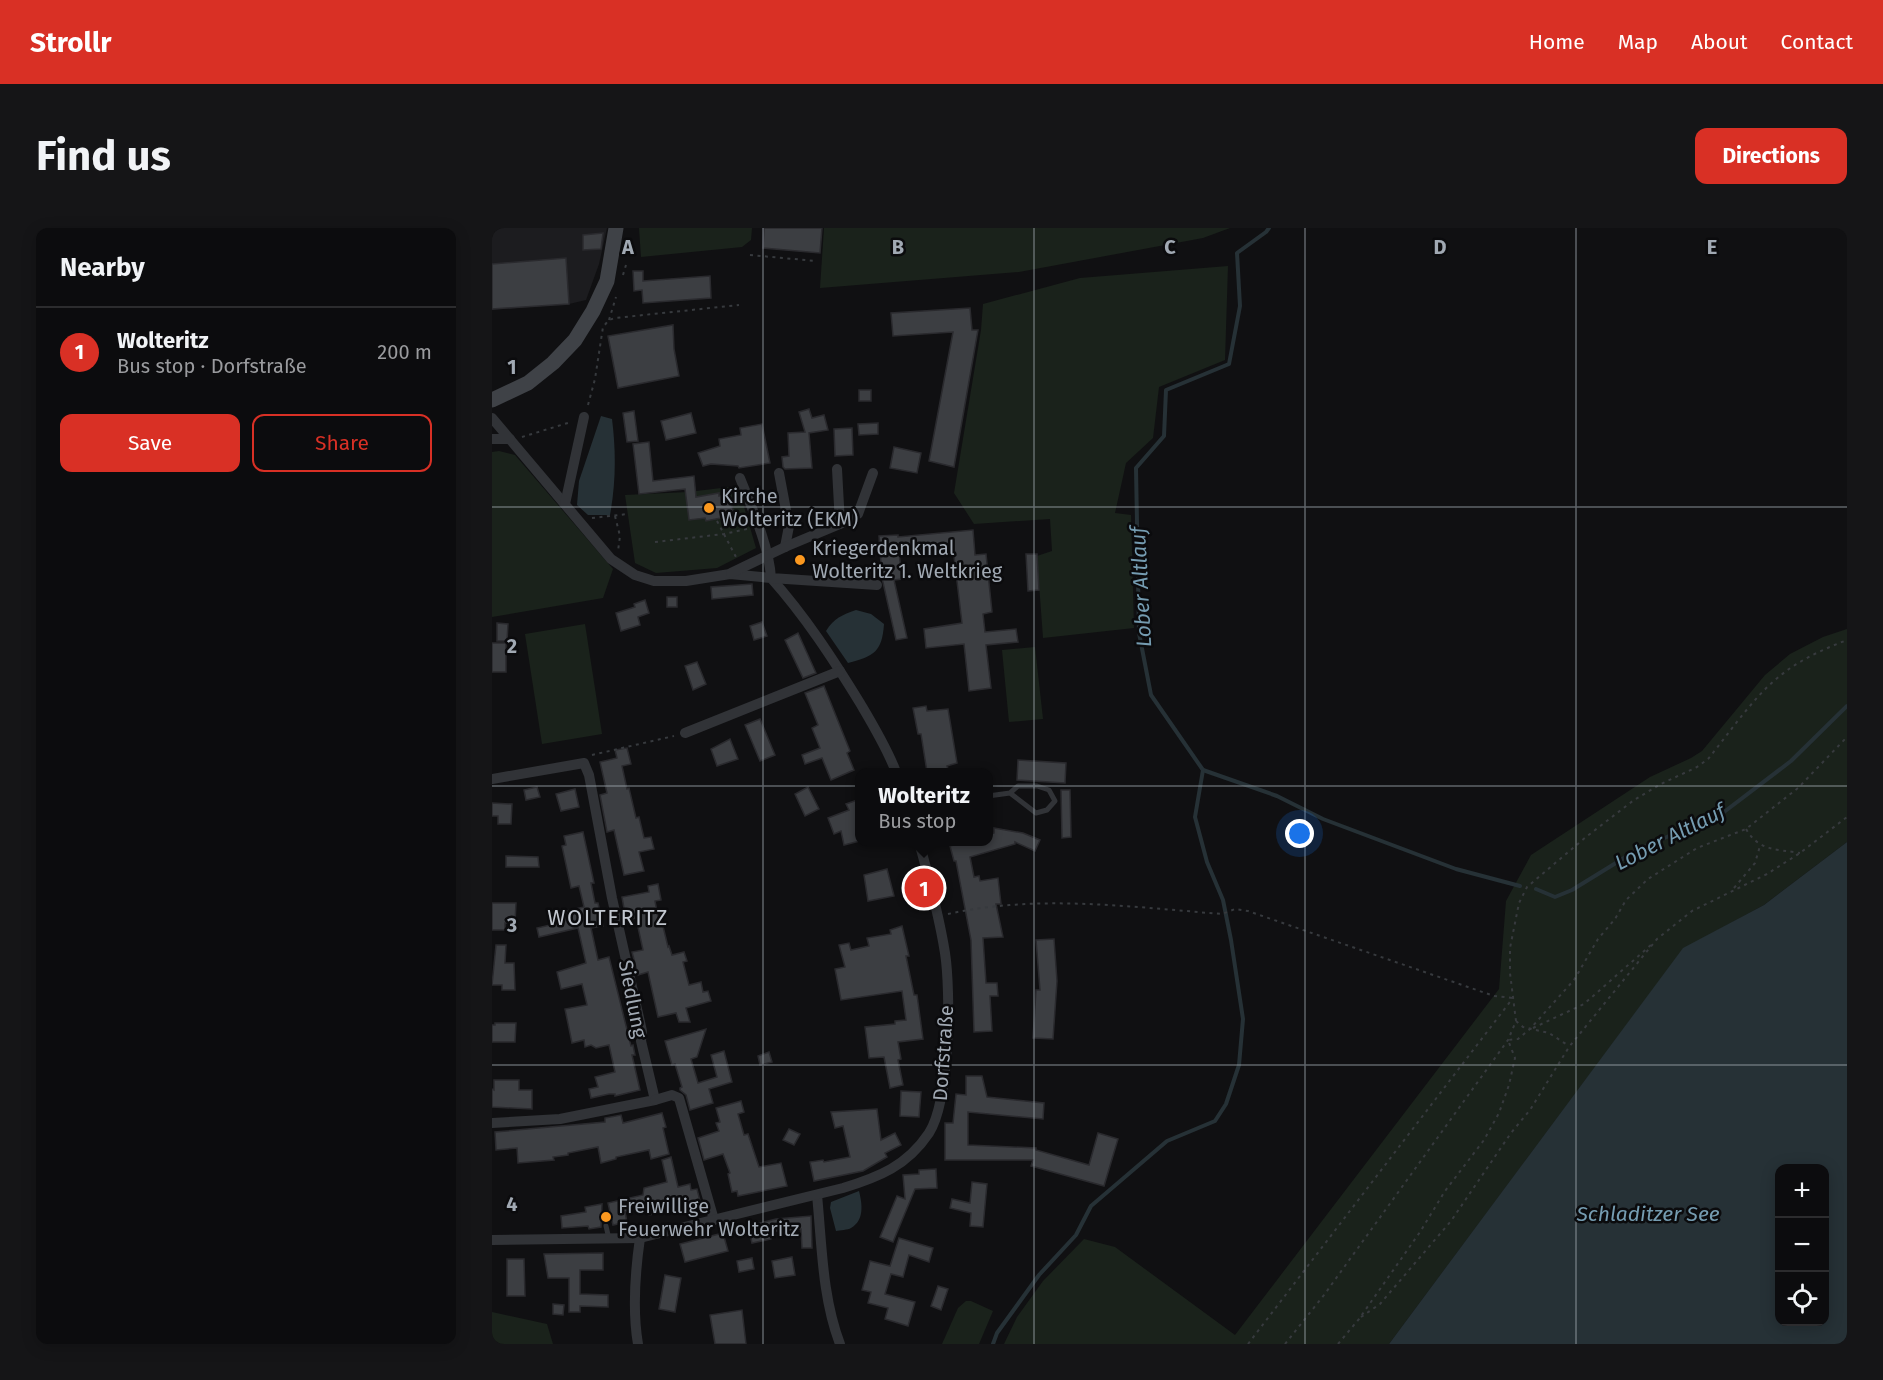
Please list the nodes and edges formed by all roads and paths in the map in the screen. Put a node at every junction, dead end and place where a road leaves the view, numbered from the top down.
1 (616, 228) edge
2 (750, 255) dead end
3 (816, 261) dead end
4 (739, 305) dead end
5 (492, 400) edge
6 (584, 417) junction
7 (492, 418) edge
8 (492, 439) edge
9 (510, 439) junction
10 (837, 469) dead end
11 (779, 473) dead end
12 (873, 473) dead end
13 (740, 478) dead end
14 (565, 504) junction
15 (628, 514) dead end
16 (615, 515) junction
17 (578, 519) junction
18 (717, 521) dead end
19 (840, 524) junction
20 (758, 527) junction
21 (724, 534) junction
22 (655, 542) dead end
23 (785, 547) junction
24 (767, 555) junction
25 (617, 563) junction
26 (742, 568) junction
27 (730, 574) junction
28 (771, 579) junction
29 (877, 585) dead end
30 (1847, 640) edge
31 (840, 670) junction
32 (685, 733) joint
33 (1847, 737) edge
34 (584, 763) junction
35 (894, 768) edge
36 (492, 778) edge
37 (1010, 793) junction
38 (993, 795) edge
39 (1847, 817) edge
40 (1746, 829) junction
41 (920, 846) edge
42 (1760, 846) junction
43 (1800, 854) junction
44 (1732, 890) junction
45 (937, 916) junction
46 (1657, 939) junction
47 (1513, 998) junction
48 (1516, 1020) junction
49 (1530, 1029) junction
50 (1508, 1040) junction
51 (1569, 1047) junction
52 (655, 1100) junction
53 (492, 1123) edge
54 (817, 1196) junction
55 (714, 1220) junction
56 (606, 1226) dead end
57 (640, 1238) junction
58 (609, 1239) junction
59 (492, 1240) edge
60 (1359, 1319) junction
61 (639, 1344) edge
62 (840, 1344) edge
63 (1248, 1344) edge
64 (1285, 1344) edge
65 (1338, 1344) edge

1 - 5 main road
2 - 3 path
4 - 6 path
6 - 9 path
6 - 14 street
7 - 9 street
8 - 9 street
9 - 14 street
10 - 19 street
11 - 23 street
12 - 19 street
13 - 20 street
14 - 17 street
15 - 16 path
16 - 17 path
16 - 25 path
17 - 25 street
18 - 21 path
19 - 23 street
20 - 21 path
20 - 24 street
21 - 22 path
21 - 26 path
23 - 24 street
24 - 26 street
24 - 28 street
25 - 27 street
26 - 27 street
27 - 28 street
28 - 29 street
28 - 31 street
30 - 47 path
31 - 32 street
31 - 35 street
32 - 34 path
33 - 40 path
34 - 36 street
34 - 52 street, Siedlung
37 - 37 lane
37 - 38 lane
39 - 43 path
40 - 42 path
40 - 49 path
41 - 45 street, Dorfstraße
42 - 43 path
42 - 44 path
43 - 44 path
44 - 46 path
45 - 47 path
45 - 54 street, Dorfstraße
46 - 49 path
46 - 51 path
47 - 48 path
47 - 63 path
48 - 49 path
48 - 50 path
49 - 50 path
49 - 51 path
50 - 60 path
50 - 64 path
51 - 60 path
52 - 53 street
52 - 55 street
54 - 55 street, Dorfstraße
54 - 62 street
55 - 57 street, Dorfstraße
56 - 58 lane
57 - 58 street, Dorfstraße
57 - 61 street
58 - 59 street, Dorfstraße
60 - 65 path

